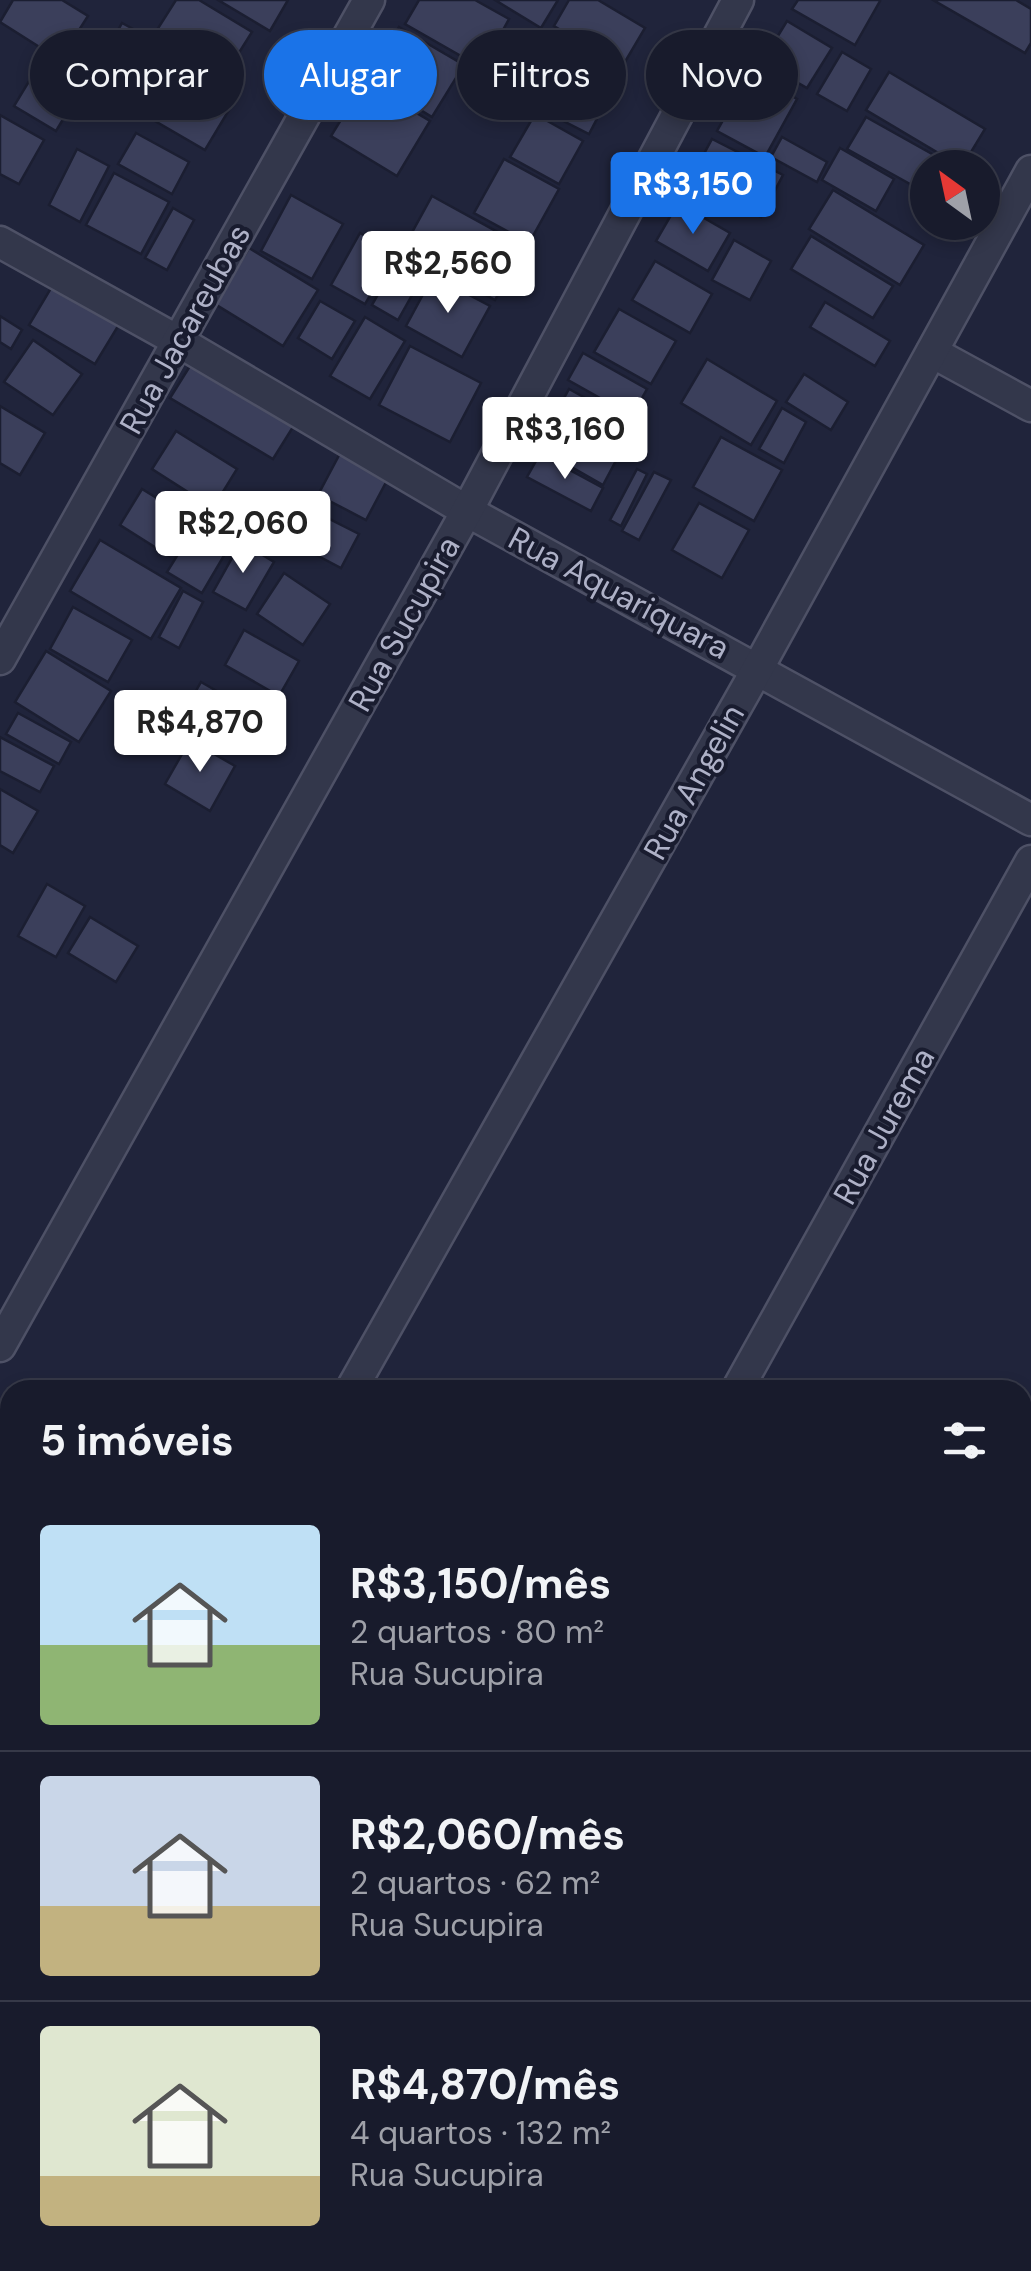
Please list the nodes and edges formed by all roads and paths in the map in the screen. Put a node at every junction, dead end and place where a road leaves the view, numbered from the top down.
1 (369, 0) edge
2 (738, 0) edge
3 (1031, 171) edge
4 (0, 242) edge
5 (178, 341) junction
6 (932, 352) junction
7 (1031, 406) edge
8 (467, 511) junction
9 (0, 659) edge
10 (758, 668) junction
11 (1031, 820) edge
12 (1031, 862) edge
13 (0, 1346) edge
14 (357, 1380) edge
15 (743, 1380) edge

1 - 5 street, Rua Jacareubas
2 - 8 street, Rua Sucupira
3 - 6 street, Rua Angelin
4 - 5 street, Rua Aquariquara
5 - 8 street, Rua Aquariquara
5 - 9 street, Rua Jacareubas
6 - 7 street
6 - 10 street, Rua Angelin
8 - 10 street, Rua Aquariquara
8 - 13 street, Rua Sucupira
10 - 11 street, Rua Aquariquara
10 - 14 street, Rua Angelin
12 - 15 street, Rua Jurema

